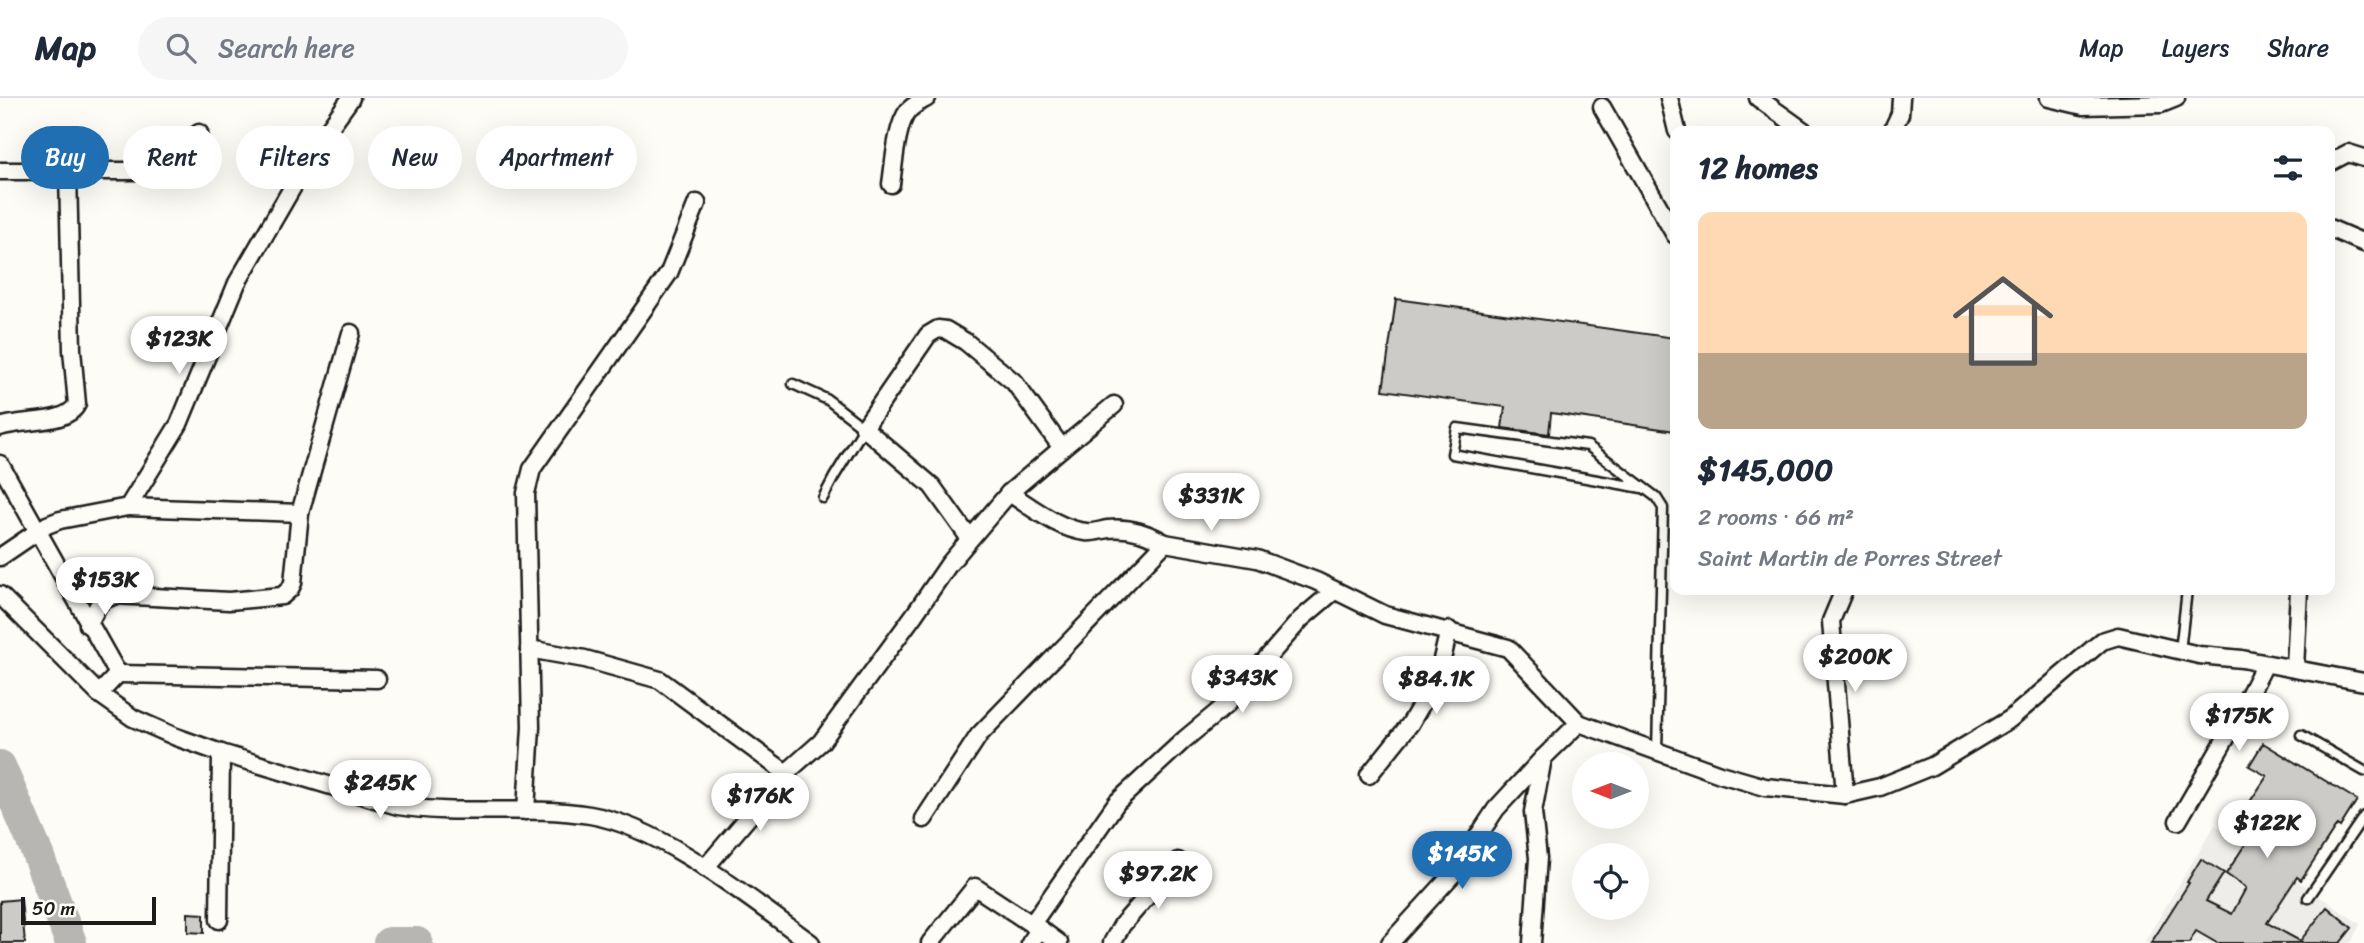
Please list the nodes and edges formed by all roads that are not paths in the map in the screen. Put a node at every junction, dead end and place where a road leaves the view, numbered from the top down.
1 (351, 98) edge
2 (927, 98) edge
3 (1669, 98) edge
4 (1758, 98) edge
5 (1901, 98) edge
6 (2049, 98) edge
7 (2165, 100) edge
8 (1602, 107) dead end
9 (1676, 126) edge
10 (1797, 126) edge
11 (1894, 126) edge
12 (2364, 158) edge
13 (2335, 160) edge
14 (0, 171) edge
15 (21, 171) edge
16 (891, 184) dead end
17 (68, 189) edge
18 (697, 203) dead end
19 (1670, 226) edge
20 (2335, 231) edge
21 (2364, 243) edge
22 (351, 333) dead end
23 (793, 384) dead end
24 (1114, 405) dead end
25 (0, 427) edge
26 (864, 428) junction
27 (1062, 448) junction
28 (0, 464) edge
29 (1642, 488) junction
30 (1009, 493) junction
31 (823, 498) dead end
32 (128, 507) junction
33 (300, 513) junction
34 (37, 533) junction
35 (970, 539) junction
36 (1165, 543) junction
37 (0, 557) edge
38 (1334, 591) junction
39 (0, 595) edge
40 (1842, 595) edge
41 (2186, 595) edge
42 (2299, 595) edge
43 (88, 625) junction
44 (1449, 631) junction
45 (528, 649) junction
46 (2180, 651) junction
47 (2265, 663) junction
48 (2295, 668) junction
49 (118, 674) junction
50 (377, 679) dead end
51 (2364, 682) edge
52 (99, 694) junction
53 (1579, 723) junction
54 (2301, 734) dead end
55 (1657, 751) junction
56 (221, 753) junction
57 (1543, 758) junction
58 (2364, 771) edge
59 (786, 773) junction
60 (1369, 775) dead end
61 (1845, 795) junction
62 (526, 811) junction
63 (2364, 816) edge
64 (924, 819) dead end
65 (2178, 821) dead end
66 (1178, 862) dead end
67 (705, 868) junction
68 (2308, 898) dead end
69 (219, 920) dead end
70 (1036, 927) junction
71 (811, 943) edge
72 (930, 943) edge
73 (1030, 943) edge
74 (1059, 943) edge
75 (1112, 943) edge
76 (1390, 943) edge
77 (1532, 943) edge

1 - 32 street
2 - 16 street
3 - 9 street
4 - 10 street
5 - 11 street
6 - 7 street
8 - 19 street
12 - 13 street
14 - 15 street
17 - 25 street
18 - 45 street
20 - 21 street
22 - 33 street
23 - 26 lane
24 - 27 street
26 - 27 street
26 - 31 lane
26 - 35 street
27 - 30 street
28 - 34 street
29 - 29 lane
29 - 55 lane
30 - 35 street
30 - 36 street
32 - 33 street
32 - 34 street
33 - 43 street
34 - 37 street
34 - 43 street
35 - 59 street
36 - 38 street
36 - 64 street
38 - 44 street
38 - 70 street
39 - 52 street
40 - 61 street
41 - 46 lane
42 - 48 street
43 - 49 street
44 - 53 street
44 - 60 street
45 - 59 street
45 - 62 street
46 - 47 street
46 - 61 street
47 - 48 street
47 - 65 street
48 - 51 street
49 - 50 street
49 - 52 street
52 - 56 street
53 - 55 street
53 - 57 street
54 - 58 lane
55 - 61 street
56 - 62 street
56 - 69 street
57 - 76 street
57 - 77 street
59 - 67 street
62 - 67 street
63 - 68 lane
66 - 75 street
67 - 71 street
70 - 72 street
70 - 73 street
70 - 74 street

